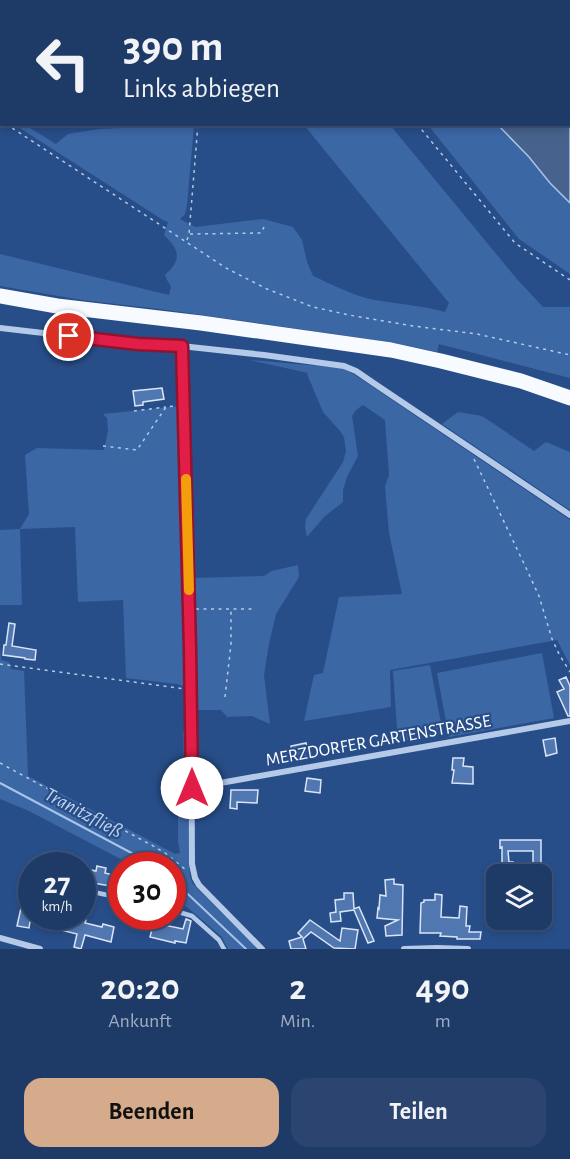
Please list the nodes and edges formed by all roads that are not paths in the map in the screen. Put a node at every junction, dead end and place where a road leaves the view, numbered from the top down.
1 (0, 296) edge
2 (0, 328) edge
3 (182, 346) junction
4 (570, 398) edge
5 (570, 516) edge
6 (570, 721) edge
7 (192, 788) junction
8 (186, 914) edge
9 (0, 938) edge
10 (40, 949) edge
11 (224, 949) edge
12 (262, 949) edge
13 (404, 949) edge
14 (468, 949) edge

1 - 4 main road
2 - 3 street
3 - 5 street
3 - 7 street
6 - 7 street, MERZDORFER GARTENSTRASSE
7 - 12 street
8 - 11 lane
9 - 10 street
13 - 14 street

